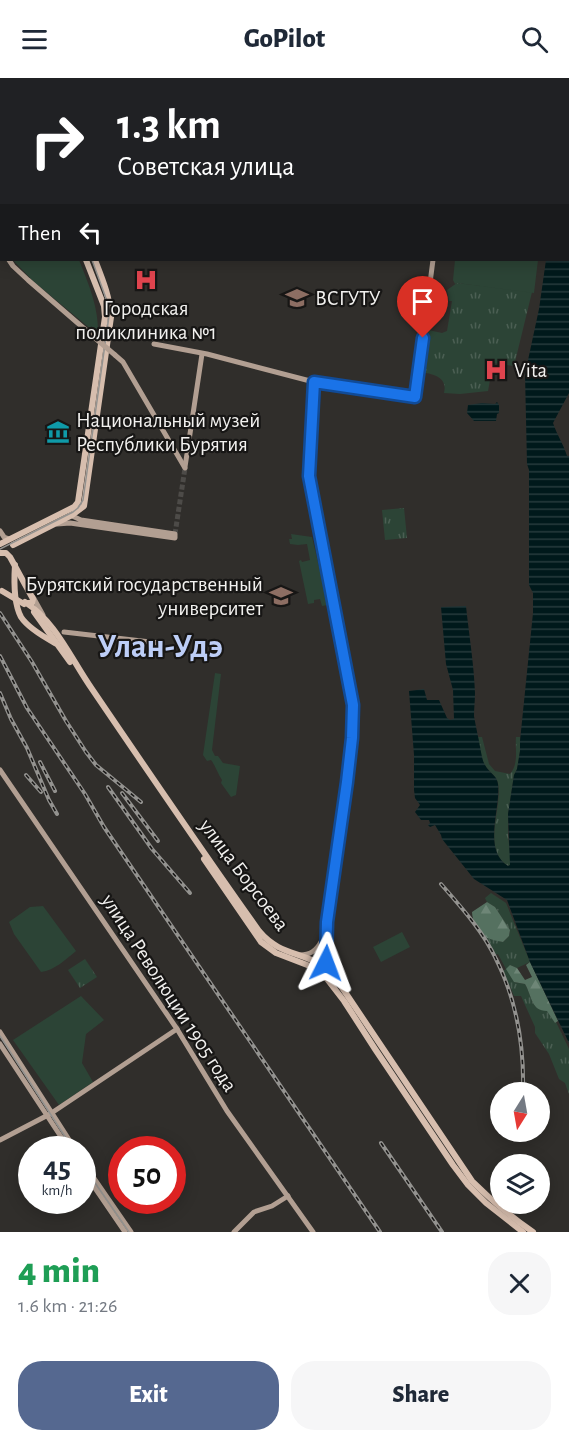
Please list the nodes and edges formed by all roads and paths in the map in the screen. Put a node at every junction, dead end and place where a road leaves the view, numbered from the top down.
1 (10, 261) edge
2 (86, 261) edge
3 (95, 261) edge
4 (433, 261) edge
5 (107, 307) junction
6 (154, 345) dead end
7 (202, 354) junction
8 (313, 382) junction
9 (59, 514) junction
10 (72, 515) junction
11 (55, 524) junction
12 (128, 529) junction
13 (0, 531) edge
14 (175, 536) dead end
15 (11, 542) junction
16 (0, 544) edge
17 (0, 552) edge
18 (17, 569) junction
19 (3, 590) edge
20 (25, 603) junction
21 (46, 619) junction
22 (60, 634) junction
23 (159, 643) dead end
24 (60, 645) junction
25 (0, 770) edge
26 (327, 922) junction
27 (323, 935) junction
28 (297, 955) junction
29 (321, 967) junction
30 (346, 999) junction
31 (177, 1029) junction
32 (0, 1032) edge
33 (0, 1044) edge
34 (49, 1115) junction
35 (61, 1136) edge
36 (65, 1136) edge
37 (0, 1140) edge
38 (456, 1163) junction
39 (96, 1182) edge
40 (96, 1190) edge
41 (288, 1196) junction
42 (125, 1232) edge
43 (130, 1232) edge
44 (234, 1232) edge
45 (313, 1232) edge
46 (523, 1232) edge
47 (533, 1232) edge

1 - 7 main road, bridge
2 - 5 main road
3 - 5 main road
4 - 8 main road
5 - 9 main road
5 - 10 main road
6 - 7 main road
7 - 8 main road
8 - 26 main road
8 - 27 main road
9 - 10 main road
9 - 15 main road
10 - 11 main road
10 - 12 main road
11 - 12 main road
11 - 15 main road
12 - 14 main road
13 - 15 main road
15 - 16 main road
15 - 17 main road
15 - 18 main road, улица Борсоева
17 - 18 main road
18 - 20 main road
18 - 21 main road
18 - 24 main road, улица Борсоева
19 - 20 main road, bridge
20 - 21 main road, улица Борсоева
20 - 24 main road, улица Борсоева
21 - 22 main road, улица Борсоева
22 - 23 main road
22 - 24 main road, улица Борсоева
24 - 28 main road, улица Борсоева
24 - 29 main road, улица Борсоева
25 - 31 main road, улица Революции 1905 года
26 - 27 main road
26 - 29 main road
27 - 28 main road
27 - 29 main road
28 - 29 main road, улица Борсоева
29 - 30 main road, улица Борсоева
29 - 30 main road, улица Борсоева
30 - 38 main road, улица Борсоева
31 - 34 main road
31 - 41 main road, улица Революции 1905 года
32 - 34 main road
33 - 34 main road
34 - 35 main road
34 - 36 main road
34 - 37 main road
38 - 46 main road, улица Борсоева
38 - 47 main road, улица Борсоева
39 - 43 main road
40 - 42 main road
41 - 44 main road
41 - 45 main road, улица Революции 1905 года

